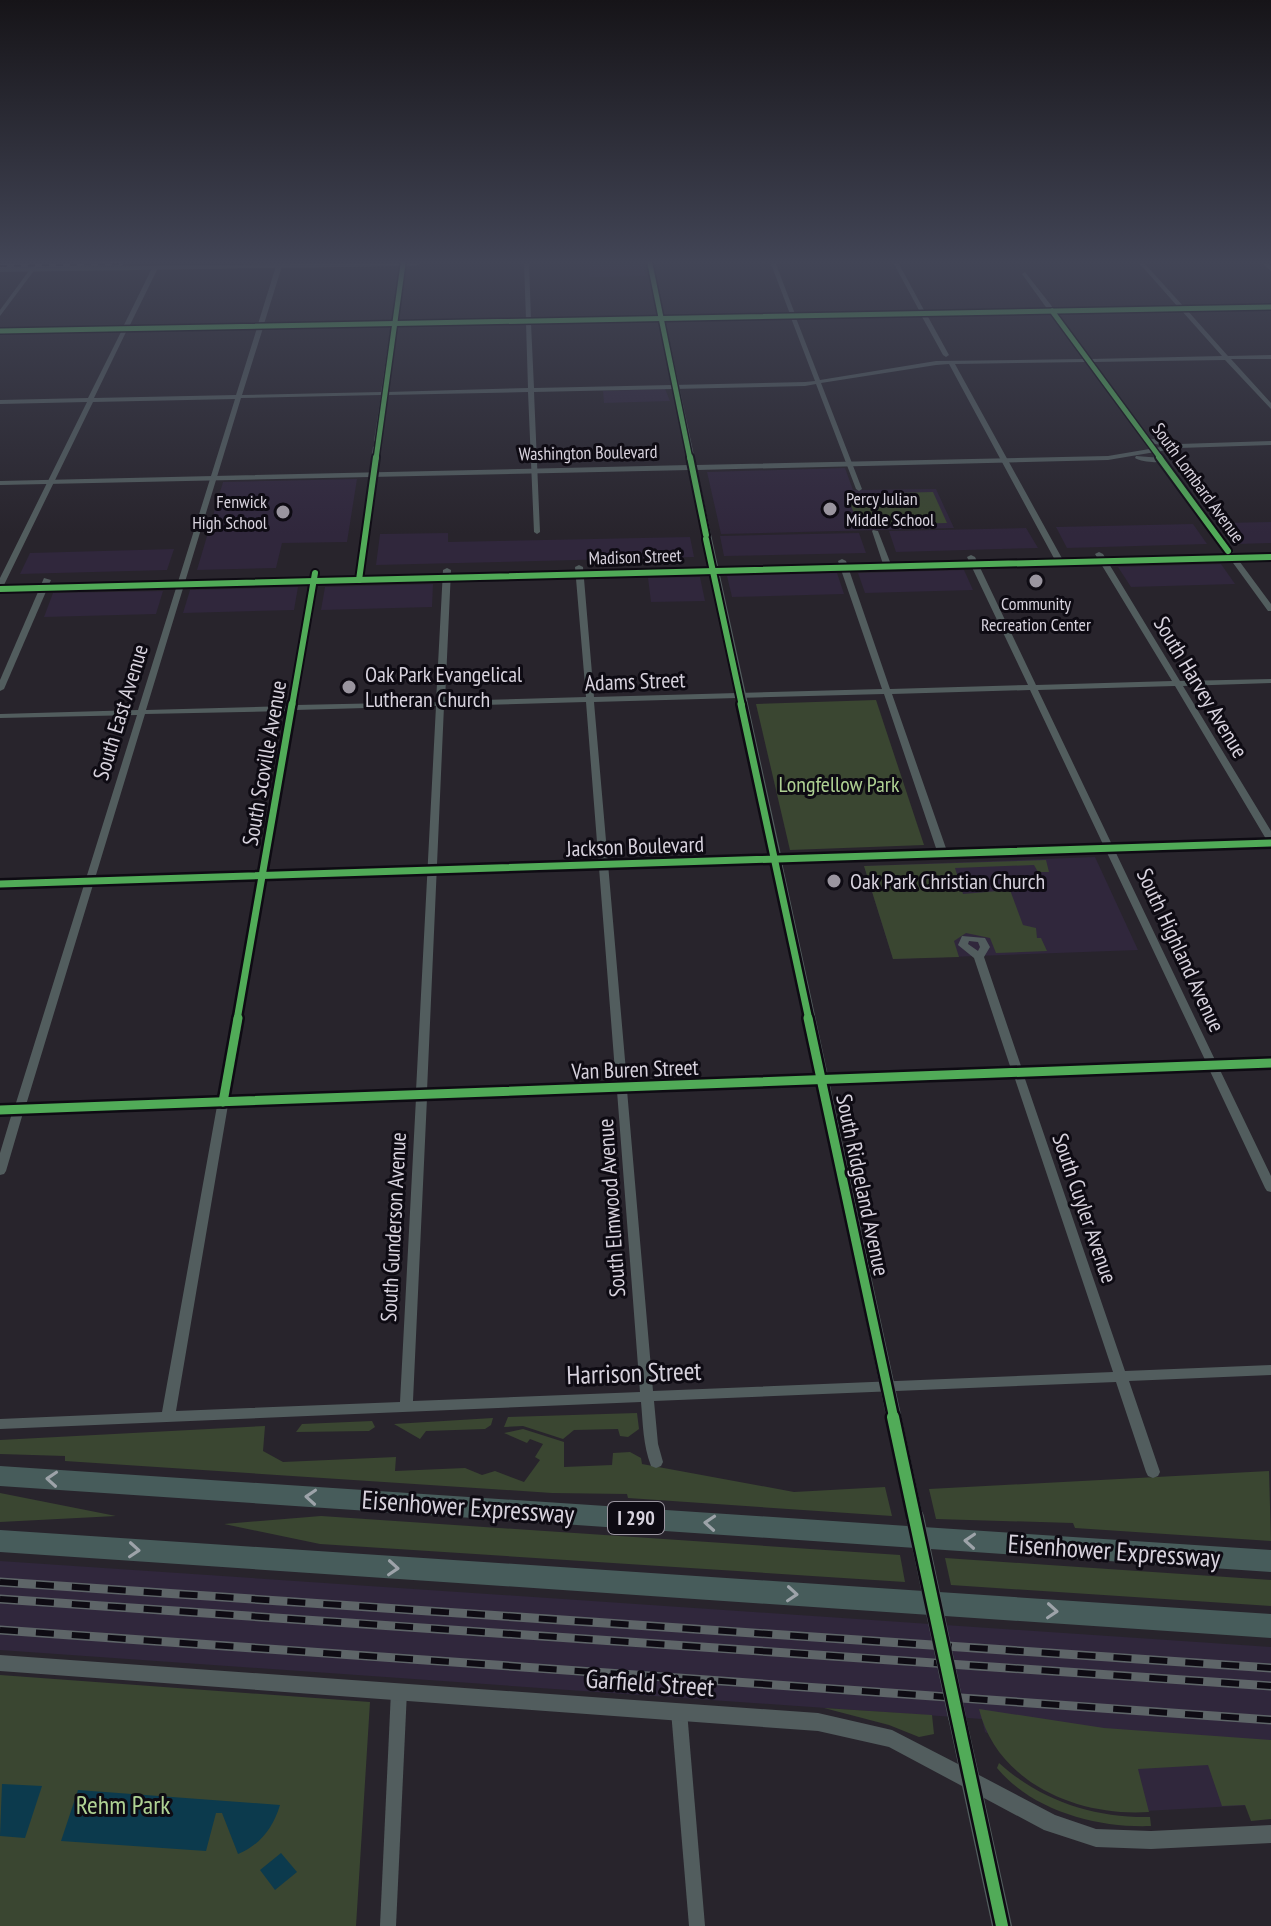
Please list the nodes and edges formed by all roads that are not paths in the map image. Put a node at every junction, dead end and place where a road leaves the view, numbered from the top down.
1 (113, 354) edge
2 (251, 354) edge
3 (391, 354) edge
4 (530, 354) edge
5 (669, 354) edge
6 (808, 354) edge
7 (1084, 354) edge
8 (1223, 354) edge
9 (1271, 357) edge
10 (1227, 358) junction
11 (1088, 360) junction
12 (951, 363) junction
13 (819, 382) junction
14 (675, 387) junction
15 (531, 391) junction
16 (385, 394) junction
17 (238, 397) junction
18 (90, 400) junction
19 (0, 402) edge
20 (1271, 407) edge
21 (1147, 440) junction
22 (1271, 443) edge
23 (1212, 444) junction
24 (1155, 451) junction
25 (1108, 458) junction
26 (1005, 460) junction
27 (1162, 460) junction
28 (849, 464) junction
29 (692, 467) junction
30 (535, 471) junction
31 (373, 474) junction
32 (213, 478) junction
33 (51, 481) junction
34 (0, 483) edge
35 (859, 489) dead end
36 (875, 531) dead end
37 (537, 532) dead end
38 (1271, 550) edge
39 (1230, 554) junction
40 (1102, 557) junction
41 (1271, 557) edge
42 (1058, 559) junction
43 (973, 561) junction
44 (887, 563) junction
45 (843, 564) junction
46 (712, 567) junction
47 (579, 571) junction
48 (446, 574) junction
49 (360, 576) junction
50 (314, 577) junction
51 (181, 580) junction
52 (0, 584) edge
53 (45, 584) junction
54 (1271, 609) edge
55 (1271, 681) edge
56 (1178, 684) junction
57 (1033, 688) junction
58 (0, 689) edge
59 (887, 692) junction
60 (740, 696) junction
61 (590, 700) junction
62 (440, 704) junction
63 (292, 708) junction
64 (141, 712) junction
65 (0, 716) edge
66 (1271, 841) edge
67 (1111, 849) junction
68 (943, 854) junction
69 (774, 859) junction
70 (604, 865) junction
71 (432, 870) junction
72 (262, 876) junction
73 (89, 881) junction
74 (0, 884) edge
75 (979, 957) dead end
76 (1271, 1063) edge
77 (1213, 1065) junction
78 (1018, 1072) junction
79 (822, 1080) junction
80 (624, 1087) junction
81 (421, 1094) junction
82 (223, 1102) junction
83 (19, 1109) junction
84 (0, 1110) edge
85 (0, 1171) edge
86 (1271, 1188) edge
87 (1271, 1370) edge
88 (1121, 1376) junction
89 (887, 1386) junction
90 (648, 1396) junction
91 (406, 1407) junction
92 (168, 1417) junction
93 (0, 1424) edge
94 (656, 1462) dead end
95 (1153, 1472) dead end
96 (0, 1476) edge
97 (0, 1541) edge
98 (1271, 1561) edge
99 (1271, 1626) edge
100 (0, 1663) edge
101 (399, 1691) junction
102 (679, 1711) junction
103 (970, 1777) junction
104 (1271, 1834) edge
105 (388, 1926) edge
106 (697, 1926) edge
107 (1002, 1926) edge

1 - 18 street
2 - 17 street, South East Avenue
3 - 16 street
4 - 15 street
5 - 14 street, South Ridgeland Avenue
6 - 13 street
7 - 11 street, South Lombard Avenue
8 - 10 street
9 - 10 street
10 - 11 street
10 - 20 street
11 - 12 street
11 - 21 street, South Lombard Avenue
12 - 13 street
12 - 26 street
13 - 14 street
13 - 28 street
14 - 15 street
14 - 29 street, South Ridgeland Avenue
15 - 16 street
15 - 30 street
16 - 17 street
16 - 31 street
17 - 18 street
17 - 32 street, South East Avenue
18 - 19 street
18 - 33 street
21 - 23 street
21 - 24 street, South Lombard Avenue
22 - 23 street, Washington Boulevard
23 - 24 street, Washington Boulevard
24 - 25 street, Washington Boulevard
24 - 27 street, South Lombard Avenue
25 - 26 street, Washington Boulevard
25 - 27 street
26 - 28 street, Washington Boulevard
26 - 42 street
27 - 39 street, South Lombard Avenue
28 - 29 street, Washington Boulevard
28 - 35 street
29 - 30 street, Washington Boulevard
29 - 46 street, South Ridgeland Avenue
30 - 31 street, Washington Boulevard
30 - 37 street
31 - 32 street, Washington Boulevard
31 - 49 street
32 - 33 street, Washington Boulevard
32 - 51 street, South East Avenue
33 - 34 street, Washington Boulevard
33 - 52 street
36 - 44 street
38 - 39 main road, Madison Street
39 - 40 main road, Madison Street
39 - 41 main road, Madison Street
39 - 54 street, South Lombard Avenue
40 - 42 main road, Madison Street
40 - 56 street, South Harvey Avenue
42 - 43 main road, Madison Street
43 - 44 main road, Madison Street
43 - 57 street, South Highland Avenue
44 - 45 main road, Madison Street
45 - 46 main road, Madison Street
45 - 59 street
46 - 47 main road, Madison Street
46 - 60 street, South Ridgeland Avenue
47 - 48 main road, Madison Street
47 - 61 street, South Elmwood Avenue
48 - 49 main road, Madison Street
48 - 62 street, South Gunderson Avenue
49 - 50 main road, Madison Street
50 - 51 main road, Madison Street
50 - 63 street, South Scoville Avenue
51 - 53 main road, Madison Street
51 - 64 street, South East Avenue
52 - 53 main road, Madison Street
53 - 58 street
55 - 56 street, Adams Street
56 - 57 street, Adams Street
56 - 66 street, South Harvey Avenue
57 - 59 street, Adams Street
57 - 67 street, South Highland Avenue
59 - 60 street, Adams Street
59 - 68 street
60 - 61 street, Adams Street
60 - 69 street, South Ridgeland Avenue
61 - 62 street, Adams Street
61 - 70 street, South Elmwood Avenue
62 - 63 street, Adams Street
62 - 71 street, South Gunderson Avenue
63 - 64 street, Adams Street
63 - 72 street, South Scoville Avenue
64 - 65 street, Adams Street
64 - 73 street, South East Avenue
66 - 67 street, Jackson Boulevard
67 - 68 street, Jackson Boulevard
67 - 77 street, South Highland Avenue
68 - 69 street, Jackson Boulevard
69 - 70 street, Jackson Boulevard
69 - 79 street, South Ridgeland Avenue
70 - 71 street, Jackson Boulevard
70 - 80 street, South Elmwood Avenue
71 - 72 street, Jackson Boulevard
71 - 81 street, South Gunderson Avenue
72 - 73 street, Jackson Boulevard
72 - 82 street, South Scoville Avenue
73 - 74 street, Jackson Boulevard
73 - 83 street, South East Avenue
75 - 78 street, South Cuyler Avenue
76 - 77 street, Van Buren Street
77 - 78 street, Van Buren Street
77 - 86 street, South Highland Avenue
78 - 79 street, Van Buren Street
78 - 88 street, South Cuyler Avenue
79 - 80 street, Van Buren Street
79 - 89 street, South Ridgeland Avenue
80 - 81 street, Van Buren Street
80 - 90 street, South Elmwood Avenue
81 - 82 street, Van Buren Street
81 - 91 street, South Gunderson Avenue
82 - 83 street, Van Buren Street
82 - 92 street, South Scoville Avenue
83 - 84 street, Van Buren Street
83 - 85 street, South East Avenue
87 - 88 street, Harrison Street
88 - 89 street, Harrison Street
88 - 95 street, South Cuyler Avenue
89 - 90 street, Harrison Street
89 - 103 street, South Ridgeland Avenue, bridge
90 - 91 street, Harrison Street
90 - 94 street, South Elmwood Avenue
91 - 92 street, Harrison Street
92 - 93 street, Harrison Street
98 -> 96 highway, Eisenhower Expressway / I 290
97 -> 99 highway
100 - 101 street, Garfield Street
101 - 102 street, Garfield Street
101 - 105 street
102 - 103 street, Garfield Street
102 - 106 street
103 - 104 street, Garfield Street
103 - 107 street, South Ridgeland Avenue

